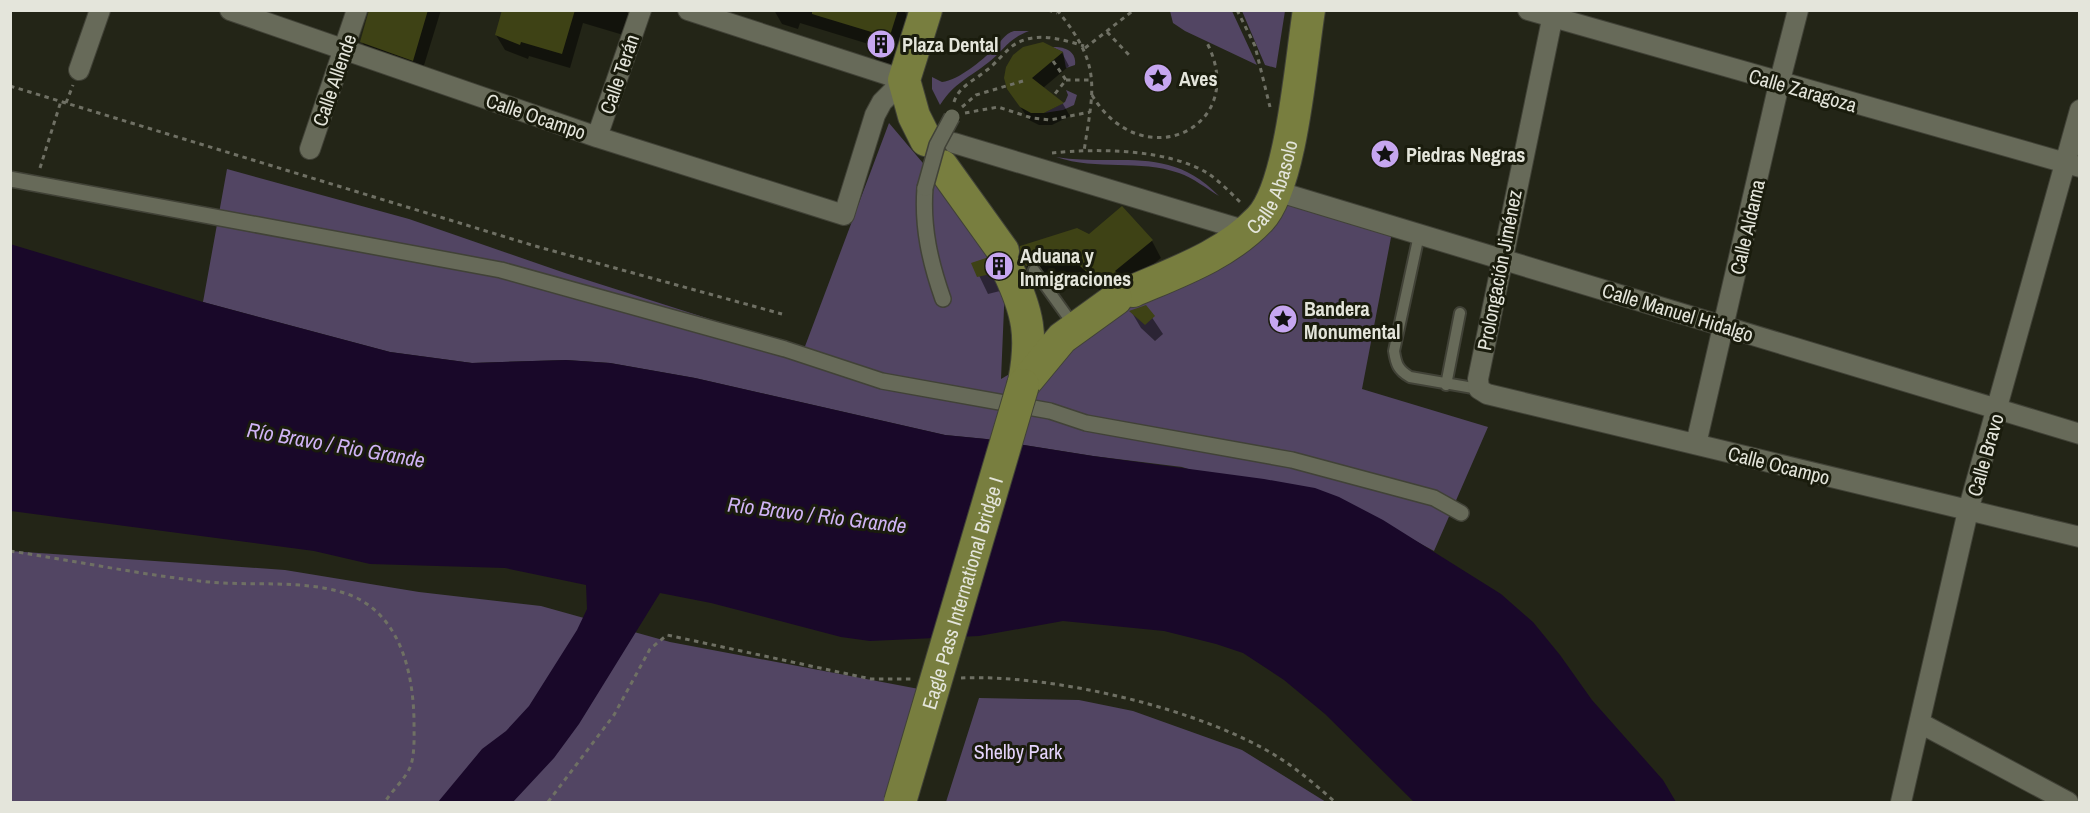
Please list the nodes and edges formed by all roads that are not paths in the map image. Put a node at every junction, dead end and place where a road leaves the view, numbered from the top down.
1 (100, 10) edge
2 (230, 10) edge
3 (357, 10) edge
4 (641, 10) edge
5 (688, 10) edge
6 (926, 10) edge
7 (1309, 10) edge
8 (1528, 10) edge
9 (1798, 10) edge
10 (1553, 14) edge
11 (344, 50) junction
12 (79, 70) dead end
13 (904, 80) junction
14 (1779, 84) junction
15 (2079, 110) edge
16 (952, 117) road end
17 (597, 137) junction
18 (310, 149) dead end
19 (933, 151) junction
20 (2072, 165) edge
21 (10, 179) edge
22 (1276, 191) junction
23 (1244, 217) junction
24 (1419, 234) junction
25 (1500, 259) junction
26 (1015, 264) junction
27 (943, 299) dead end
28 (1460, 313) dead end
29 (1725, 326) junction
30 (1075, 327) junction
31 (1023, 385) junction
32 (1446, 385) junction
33 (1479, 389) junction
34 (1998, 409) junction
35 (2079, 434) edge
36 (1696, 444) junction
37 (1968, 511) junction
38 (1461, 513) dead end
39 (2079, 537) edge
40 (1920, 723) junction
41 (900, 802) edge
42 (1901, 802) edge
43 (2068, 802) edge

1 - 12 street
2 - 11 street, Calle Ocampo
3 - 11 street, Calle Allende
4 - 17 street, Calle Terán
5 - 13 street
6 - 13 main road
7 - 22 main road, Calle Abasolo
8 - 10 street, Calle Zaragoza
9 - 14 street, Calle Aldama
10 - 14 street, Calle Zaragoza
10 - 25 street, Prolongación Jiménez
11 - 17 street, Calle Ocampo
11 - 18 street, Calle Allende
13 - 17 street, Calle Ocampo
13 - 19 main road
14 - 20 street, Calle Zaragoza
14 - 29 street, Calle Aldama
15 - 20 street, Calle Bravo
16 - 19 street, bridge
19 - 23 street
19 - 26 main road
19 - 27 street
20 - 34 street, Calle Bravo
21 - 38 street
22 - 23 main road, Calle Abasolo
22 - 24 street, Calle Manuel Hidalgo
23 - 30 main road, Calle Abasolo
24 - 25 street, Calle Manuel Hidalgo
24 - 32 lane
25 - 29 street, Calle Manuel Hidalgo
25 - 33 street, Prolongación Jiménez
26 - 30 lane
26 - 31 main road
28 - 32 lane
29 - 34 street, Calle Manuel Hidalgo
29 - 36 street, Calle Aldama
30 - 31 main road, Calle Abasolo
31 - 41 main road, Eagle Pass International Bridge I, bridge
32 - 33 lane
33 - 36 street, Calle Ocampo
34 - 35 street, Calle Manuel Hidalgo
34 - 37 street, Calle Bravo
36 - 37 street, Calle Ocampo
37 - 39 street, Calle Ocampo
37 - 40 street, Calle Bravo
40 - 42 street, Calle Bravo
40 - 43 street

